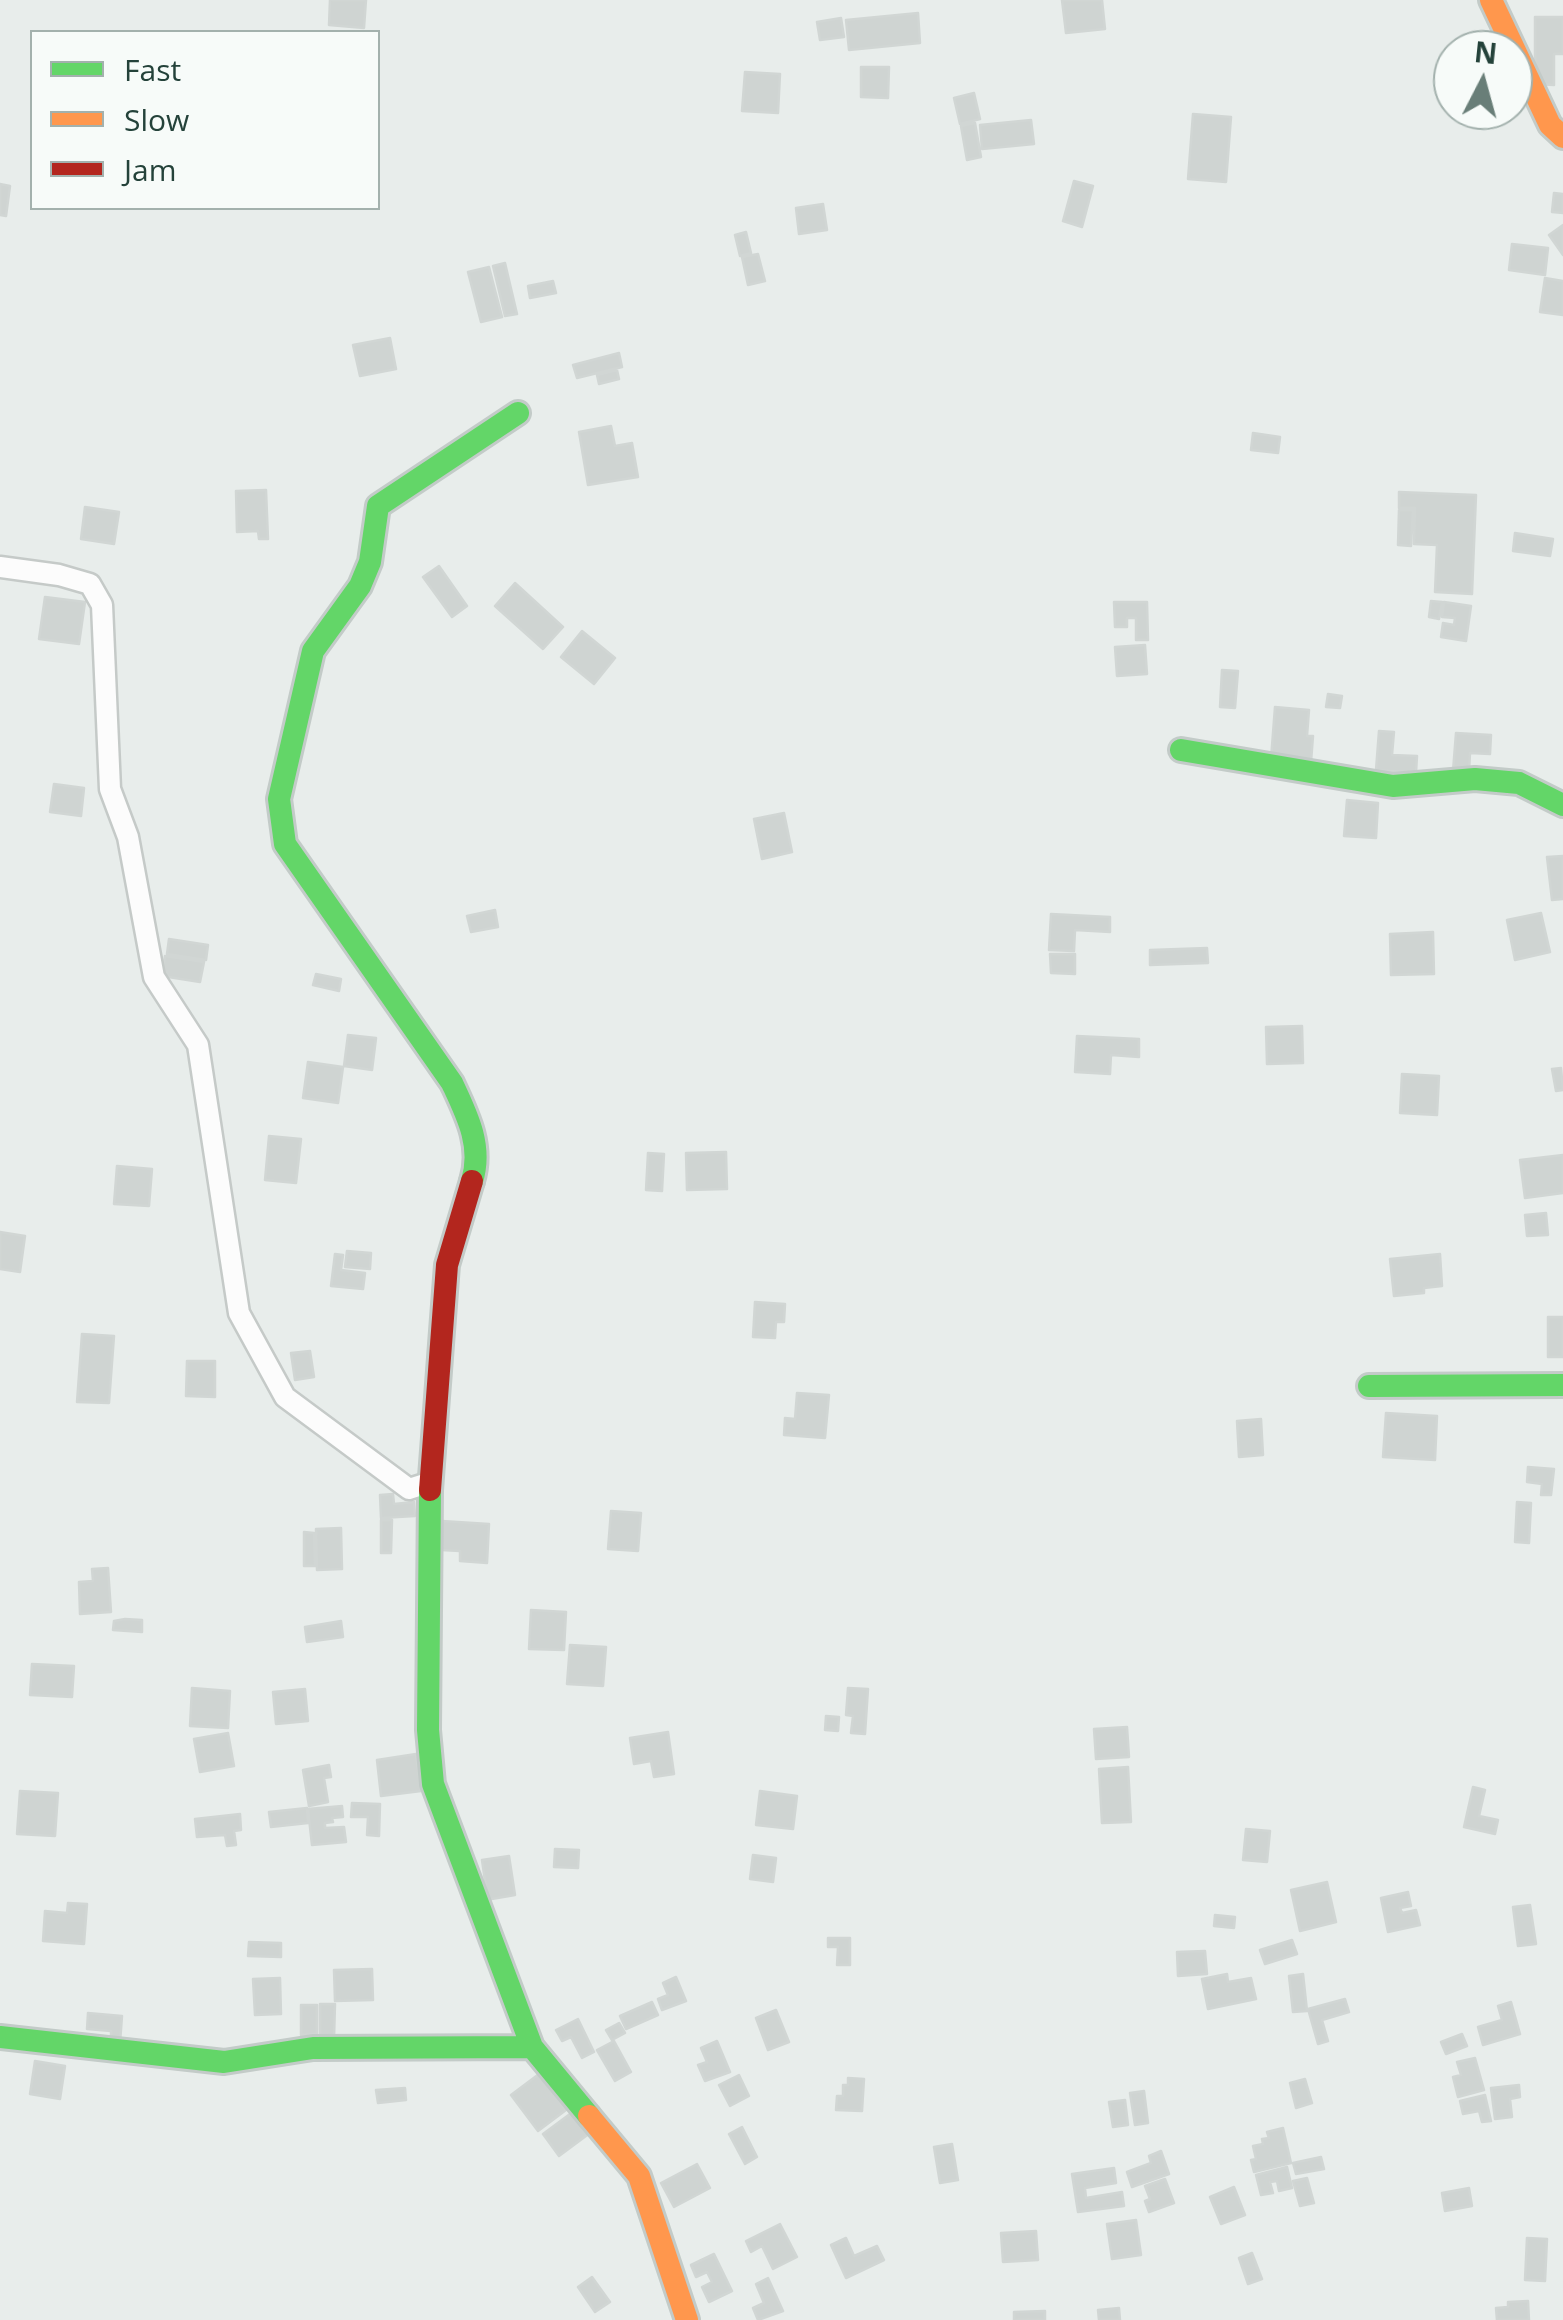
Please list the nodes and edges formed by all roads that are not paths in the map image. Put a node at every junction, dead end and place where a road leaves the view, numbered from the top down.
1 (1491, 0) edge
2 (1563, 137) edge
3 (518, 412) dead end
4 (0, 567) edge
5 (1181, 750) dead end
6 (1563, 804) edge
7 (1563, 1385) edge
8 (1369, 1386) dead end
9 (428, 1483) junction
10 (0, 2036) edge
11 (532, 2047) junction
12 (687, 2320) edge

1 - 2 street
3 - 9 street
4 - 9 street
5 - 6 street
7 - 8 street
9 - 11 street
10 - 11 street
11 - 12 street

